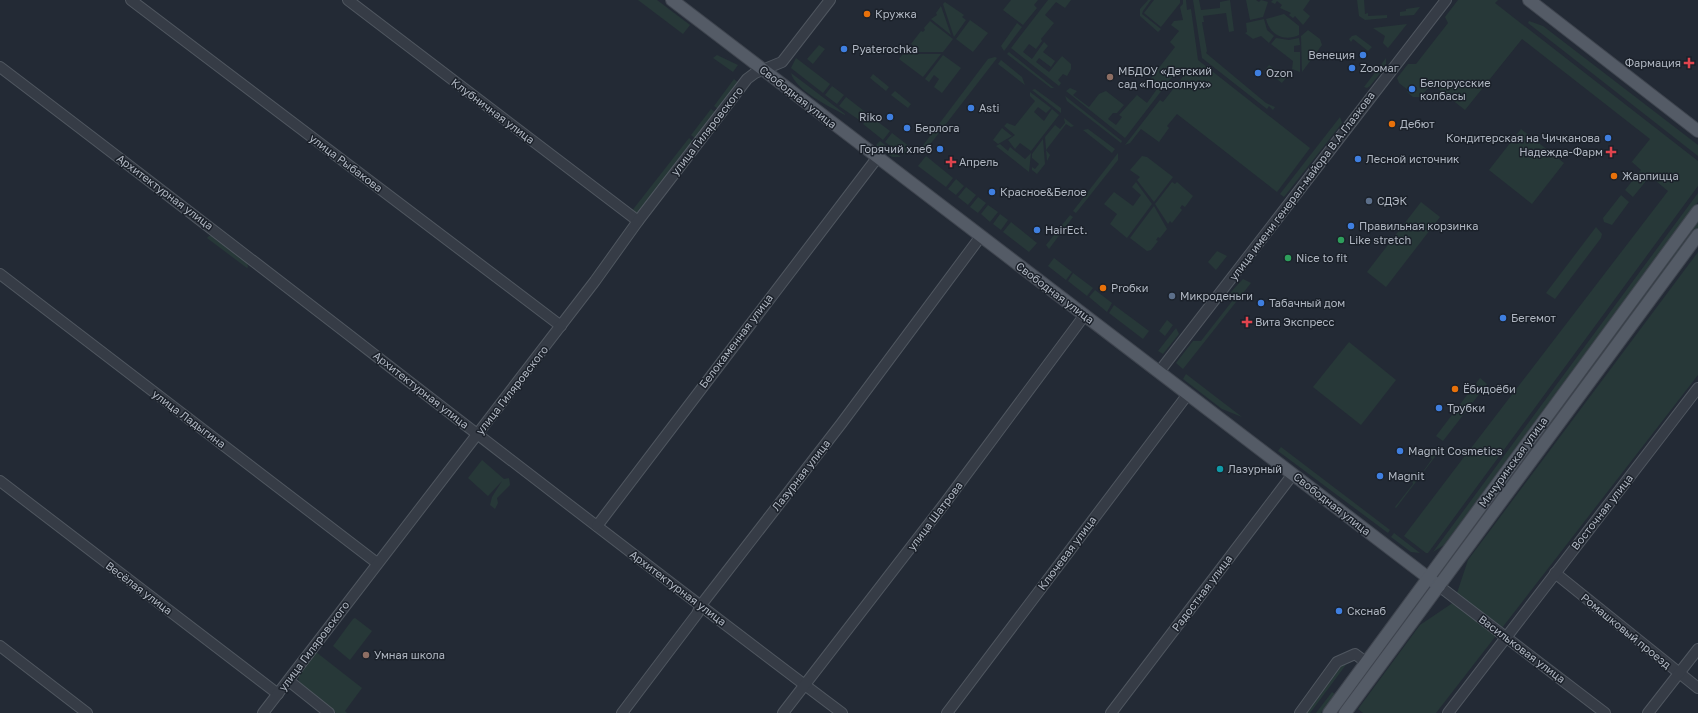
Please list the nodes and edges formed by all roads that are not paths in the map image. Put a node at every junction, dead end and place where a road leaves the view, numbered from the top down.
1 (131, 0) edge
2 (348, 0) edge
3 (672, 0) edge
4 (830, 0) edge
5 (1446, 0) edge
6 (1529, 0) edge
7 (0, 67) edge
8 (763, 70) junction
9 (1698, 130) edge
10 (877, 158) junction
11 (1698, 211) edge
12 (638, 221) junction
13 (1698, 234) edge
14 (980, 236) junction
15 (0, 274) edge
16 (1084, 316) junction
17 (560, 326) junction
18 (1159, 372) junction
19 (1698, 388) edge
20 (1188, 394) junction
21 (477, 434) junction
22 (1293, 474) junction
23 (0, 482) edge
24 (597, 526) junction
25 (378, 563) junction
26 (1555, 573) junction
27 (1428, 578) junction
28 (1439, 586) junction
29 (701, 605) junction
30 (1506, 637) junction
31 (0, 646) edge
32 (1698, 649) edge
33 (1367, 663) junction
34 (1679, 674) junction
35 (289, 681) junction
36 (805, 685) junction
37 (1698, 688) edge
38 (278, 694) junction
39 (87, 713) edge
40 (263, 713) edge
41 (329, 713) edge
42 (622, 713) edge
43 (783, 713) edge
44 (842, 713) edge
45 (947, 713) edge
46 (1111, 713) edge
47 (1300, 713) edge
48 (1328, 713) edge
49 (1345, 713) edge
50 (1448, 713) edge
51 (1605, 713) edge
52 (1648, 713) edge

1 - 17 street, улица Рыбакова
2 - 12 street, Клубничная улица
3 - 8 main road, Свободная улица
4 - 8 street, улица Гиляровского
5 - 18 street, улица имени генерал-майора В.А.Глазкова
6 - 9 main road
7 - 21 street, Архитектурная улица
8 - 10 main road, Свободная улица
8 - 12 street, улица Гиляровского
10 - 14 main road, Свободная улица
10 - 24 street, Белокаменная улица
11 - 27 main road, Мичуринская улица
12 - 17 street, улица Гиляровского
13 - 28 main road, Мичуринская улица
14 - 16 main road, Свободная улица
14 - 29 street, Лазурная улица
15 - 25 street, улица Ладыгина
16 - 18 main road, Свободная улица
16 - 36 street, улица Шатрова
17 - 21 street, улица Гиляровского
18 - 20 main road, Свободная улица
19 - 26 street, Восточная улица
20 - 22 main road, Свободная улица
20 - 45 street, Ключевая улица
21 - 24 street, Архитектурная улица
21 - 25 street, улица Гиляровского
22 - 27 main road, Свободная улица
22 - 46 street, Радостная улица
23 - 38 street, Весёлая улица
24 - 29 street, Архитектурная улица
25 - 35 street, улица Гиляровского
26 - 30 street, Восточная улица
26 - 34 street, Ромашковый проезд
27 - 28 main road, Свободная улица
27 - 33 main road, Мичуринская улица
28 - 30 street, Васильковая улица
28 - 49 main road, Мичуринская улица
29 - 36 street, Архитектурная улица
29 - 42 street, Лазурная улица
30 - 50 street, Восточная улица
30 - 51 street, Васильковая улица
31 - 39 street
32 - 34 street
33 - 47 street
33 - 48 main road, Мичуринская улица
34 - 37 street, Ромашковый проезд
34 - 52 street
35 - 38 street, улица Гиляровского
35 - 41 street
36 - 43 street, улица Шатрова
36 - 44 street, Архитектурная улица
38 - 40 street, улица Гиляровского

